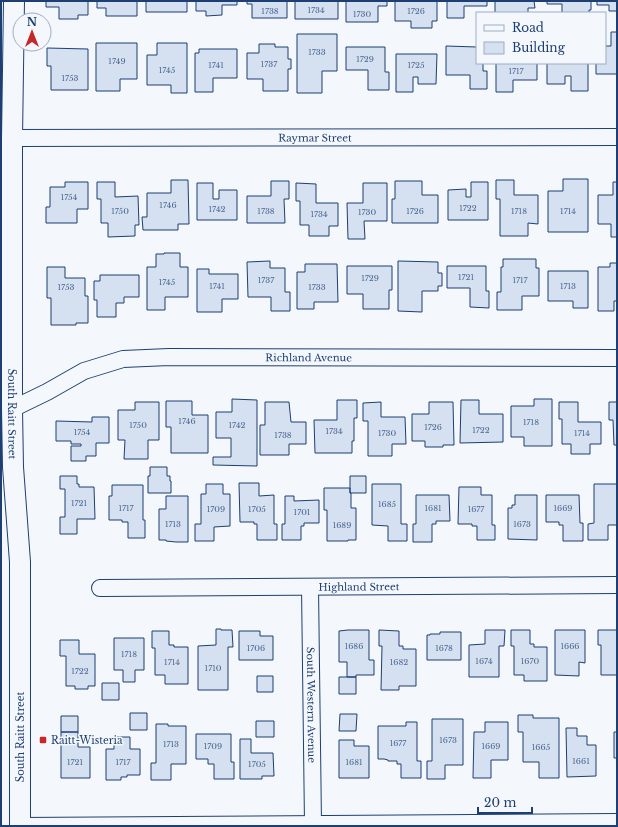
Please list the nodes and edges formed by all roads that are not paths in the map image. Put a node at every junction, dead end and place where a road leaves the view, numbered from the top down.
1 (14, 1) edge
2 (617, 136) edge
3 (12, 138) junction
4 (617, 358) edge
5 (12, 409) junction
6 (7, 467) edge
7 (617, 585) edge
8 (310, 587) junction
9 (100, 588) dead end
10 (617, 822) edge
11 (312, 824) junction
12 (20, 826) edge

1 - 3 street, South Raitt Street
2 - 3 street, Raymar Street
3 - 5 street, South Raitt Street
4 - 5 street, Richland Avenue
5 - 6 street, South Raitt Street
6 - 12 street, South Raitt Street
7 - 8 street, Highland Street
8 - 9 street, Highland Street
8 - 11 street, South Western Avenue
10 - 11 street
11 - 12 street

